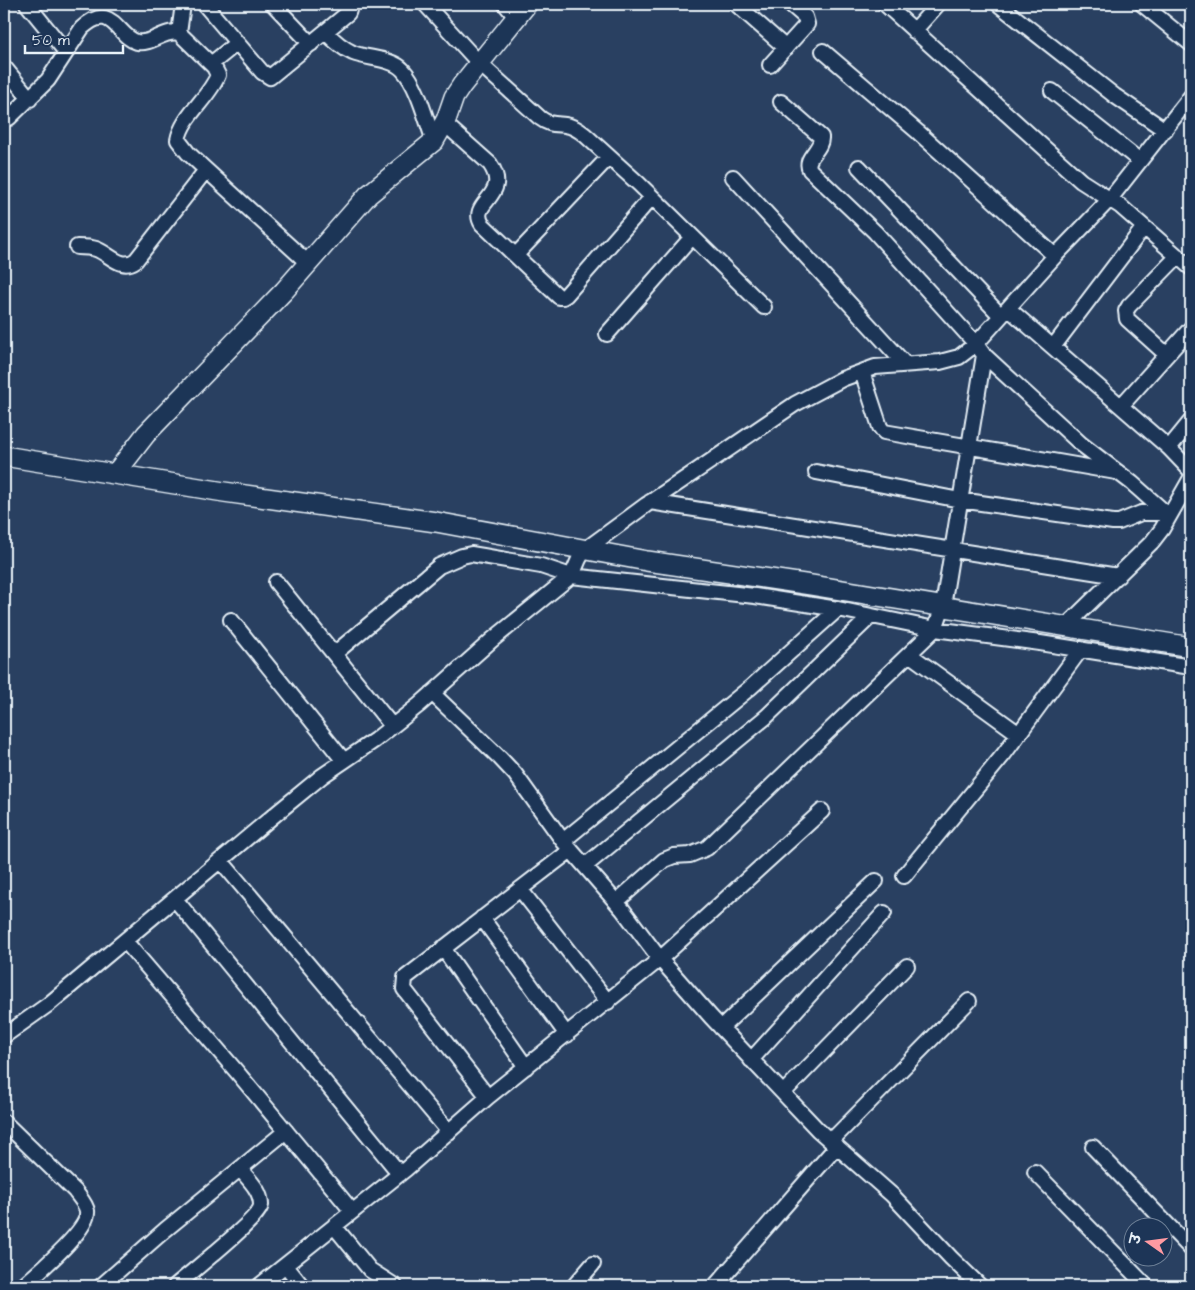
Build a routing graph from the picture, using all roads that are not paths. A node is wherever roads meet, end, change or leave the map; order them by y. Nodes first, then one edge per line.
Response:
1 (27, 4) edge
2 (182, 4) edge
3 (204, 4) edge
4 (273, 4) edge
5 (346, 4) edge
6 (425, 4) edge
7 (736, 4) edge
8 (790, 4) edge
9 (885, 4) edge
10 (938, 4) edge
11 (998, 4) edge
12 (1142, 4) edge
13 (516, 8) edge
14 (914, 30) junction
15 (326, 32) junction
16 (179, 33) junction
17 (237, 43) junction
18 (311, 44) junction
19 (1191, 44) edge
20 (786, 48) junction
21 (823, 51) dead end
22 (66, 52) junction
23 (479, 63) junction
24 (211, 64) junction
25 (770, 65) dead end
26 (4, 67) edge
27 (1052, 91) dead end
28 (1191, 96) edge
29 (30, 99) junction
30 (781, 102) dead end
31 (9, 118) dead end
32 (444, 123) junction
33 (1165, 130) junction
34 (434, 141) junction
35 (609, 157) junction
36 (1140, 161) junction
37 (859, 167) dead end
38 (206, 170) junction
39 (734, 177) dead end
40 (652, 197) junction
41 (1110, 199) junction
42 (1144, 227) junction
43 (692, 237) junction
44 (76, 247) dead end
45 (516, 255) junction
46 (1055, 256) junction
47 (1178, 256) junction
48 (308, 263) junction
49 (1191, 268) edge
50 (764, 307) dead end
51 (1005, 312) junction
52 (1191, 328) edge
53 (607, 334) dead end
54 (1053, 347) junction
55 (980, 349) junction
56 (1167, 355) junction
57 (905, 364) junction
58 (862, 372) junction
59 (1120, 406) junction
60 (1191, 422) edge
61 (969, 447) junction
62 (1169, 448) junction
63 (4, 456) edge
64 (1191, 471) edge
65 (816, 472) dead end
66 (1118, 472) junction
67 (115, 474) junction
68 (1191, 478) edge
69 (960, 500) junction
70 (650, 502) junction
71 (1167, 514) junction
72 (952, 550) junction
73 (578, 562) junction
74 (1118, 576) junction
75 (276, 582) dead end
76 (838, 609) junction
77 (870, 617) junction
78 (939, 618) junction
79 (231, 620) dead end
80 (1065, 627) junction
81 (1191, 647) edge
82 (1080, 649) junction
83 (334, 654) junction
84 (909, 654) junction
85 (1191, 666) edge
86 (432, 693) junction
87 (392, 726) junction
88 (1018, 734) junction
89 (344, 761) junction
90 (822, 811) dead end
91 (567, 845) junction
92 (221, 860) junction
93 (585, 866) junction
94 (904, 876) dead end
95 (876, 881) dead end
96 (520, 889) junction
97 (175, 899) junction
98 (616, 902) junction
99 (884, 913) dead end
100 (482, 918) junction
101 (126, 941) junction
102 (443, 948) junction
103 (660, 960) junction
104 (907, 966) dead end
105 (969, 1001) dead end
106 (608, 1002) junction
107 (721, 1028) junction
108 (567, 1035) junction
109 (4, 1036) edge
110 (751, 1060) junction
111 (526, 1067) junction
112 (783, 1093) junction
113 (488, 1097) junction
114 (4, 1122) edge
115 (286, 1131) junction
116 (449, 1132) junction
117 (834, 1143) junction
118 (1093, 1147) dead end
119 (240, 1168) junction
120 (1035, 1172) dead end
121 (400, 1174) junction
122 (352, 1211) junction
123 (334, 1226) junction
124 (1191, 1249) edge
125 (593, 1264) dead end
126 (286, 1266) junction
127 (23, 1286) edge
128 (101, 1286) edge
129 (175, 1286) edge
130 (259, 1286) edge
131 (302, 1286) edge
132 (394, 1286) edge
133 (574, 1286) edge
134 (715, 1286) edge
135 (980, 1286) edge
136 (1146, 1286) edge

1 - 22 street
2 - 16 street
3 - 17 street
4 - 18 street
5 - 15 street
6 - 23 street
7 - 20 street
8 - 20 street
9 - 14 street
10 - 14 street
11 - 33 street
12 - 19 street
13 - 23 street
14 - 41 street
15 - 18 street
15 - 34 street
16 - 22 street
16 - 24 street
17 - 18 street
17 - 24 street
20 - 25 street
21 - 46 street
22 - 29 street
23 - 32 street
23 - 35 street
24 - 38 street
26 - 29 street
27 - 36 street
28 - 33 street
29 - 31 street
30 - 55 street
32 - 34 street
32 - 45 street
33 - 36 street
34 - 48 street
35 - 40 street
35 - 45 street
36 - 41 street
37 - 51 street
38 - 44 street
38 - 48 street
39 - 57 street
40 - 43 street
40 - 45 street
41 - 42 street
41 - 46 street
42 - 47 street
42 - 54 street
43 - 50 street
43 - 53 street
46 - 51 street
47 - 49 street
47 - 56 street
48 - 67 street
51 - 54 street
51 - 55 street
52 - 56 street
54 - 59 street
55 - 57 street
55 - 61 street
55 - 66 street
56 - 59 street
57 - 58 street
58 - 61 street
58 - 70 street
59 - 62 street
60 - 62 street
61 - 66 street
61 - 69 street
62 - 64 street
63 - 67 street
65 - 69 street
66 - 71 street
67 - 73 street
68 - 71 street
69 - 71 street
69 - 72 street
70 - 72 street
70 - 73 street
71 - 74 street
72 - 74 street
72 - 78 street
73 - 76 street
73 - 78 street
73 - 83 street
73 - 86 street
74 - 80 street
75 - 83 street
76 - 77 street
76 - 91 street
77 - 78 street
77 - 93 street
78 - 80 street
78 - 82 street
78 - 84 street
79 - 89 street
80 - 81 street
82 - 85 street
82 - 88 street
83 - 87 street
84 - 88 street
84 - 98 street
86 - 87 street
86 - 91 street
87 - 89 street
88 - 94 street
89 - 92 street
90 - 103 street
91 - 93 street
91 - 96 street
92 - 97 street
92 - 116 street
93 - 98 street
95 - 107 street
96 - 100 street
96 - 106 street
97 - 101 street
97 - 121 street
98 - 103 street
99 - 110 street
100 - 102 street
100 - 108 street
101 - 109 street
101 - 115 street
102 - 111 street
102 - 113 street
103 - 106 street
103 - 107 street
104 - 112 street
105 - 117 street
106 - 108 street
107 - 110 street
108 - 111 street
110 - 112 street
111 - 113 street
112 - 117 street
113 - 116 street
114 - 127 street
115 - 119 street
115 - 122 street
116 - 121 street
117 - 134 street
117 - 135 street
118 - 124 street
119 - 128 street
119 - 129 street
120 - 136 street
121 - 122 street
122 - 123 street
123 - 126 street
123 - 132 street
125 - 133 street
126 - 130 street
126 - 131 street

